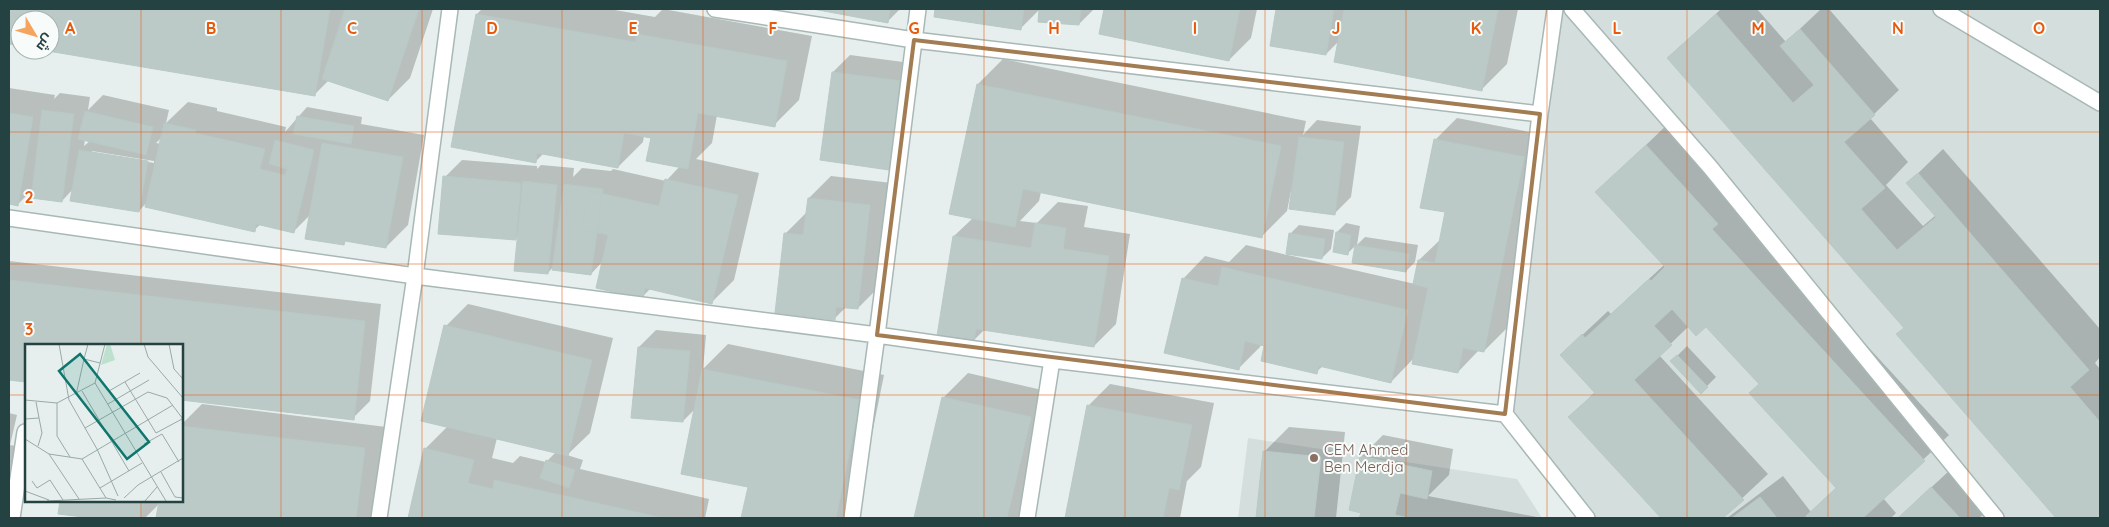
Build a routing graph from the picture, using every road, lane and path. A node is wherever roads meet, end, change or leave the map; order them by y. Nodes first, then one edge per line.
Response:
1 (450, 9) edge
2 (715, 9) edge
3 (918, 9) edge
4 (1555, 9) edge
5 (1572, 9) edge
6 (1941, 9) edge
7 (914, 40) junction
8 (2100, 103) edge
9 (1540, 114) junction
10 (9, 218) edge
11 (415, 276) junction
12 (877, 335) junction
13 (1052, 360) junction
14 (1505, 414) junction
15 (25, 432) dead end
16 (12, 518) edge
17 (379, 518) edge
18 (852, 518) edge
19 (1027, 518) edge
20 (1587, 518) edge
21 (1996, 518) edge

1 - 11 street
2 - 7 street
3 - 7 street
4 - 9 street
5 - 21 street
6 - 8 street
7 - 9 street
7 - 12 street
9 - 14 street
10 - 11 street
11 - 12 street
11 - 17 street
12 - 13 street
12 - 18 street
13 - 14 street
13 - 19 street
14 - 20 street
15 - 16 street

